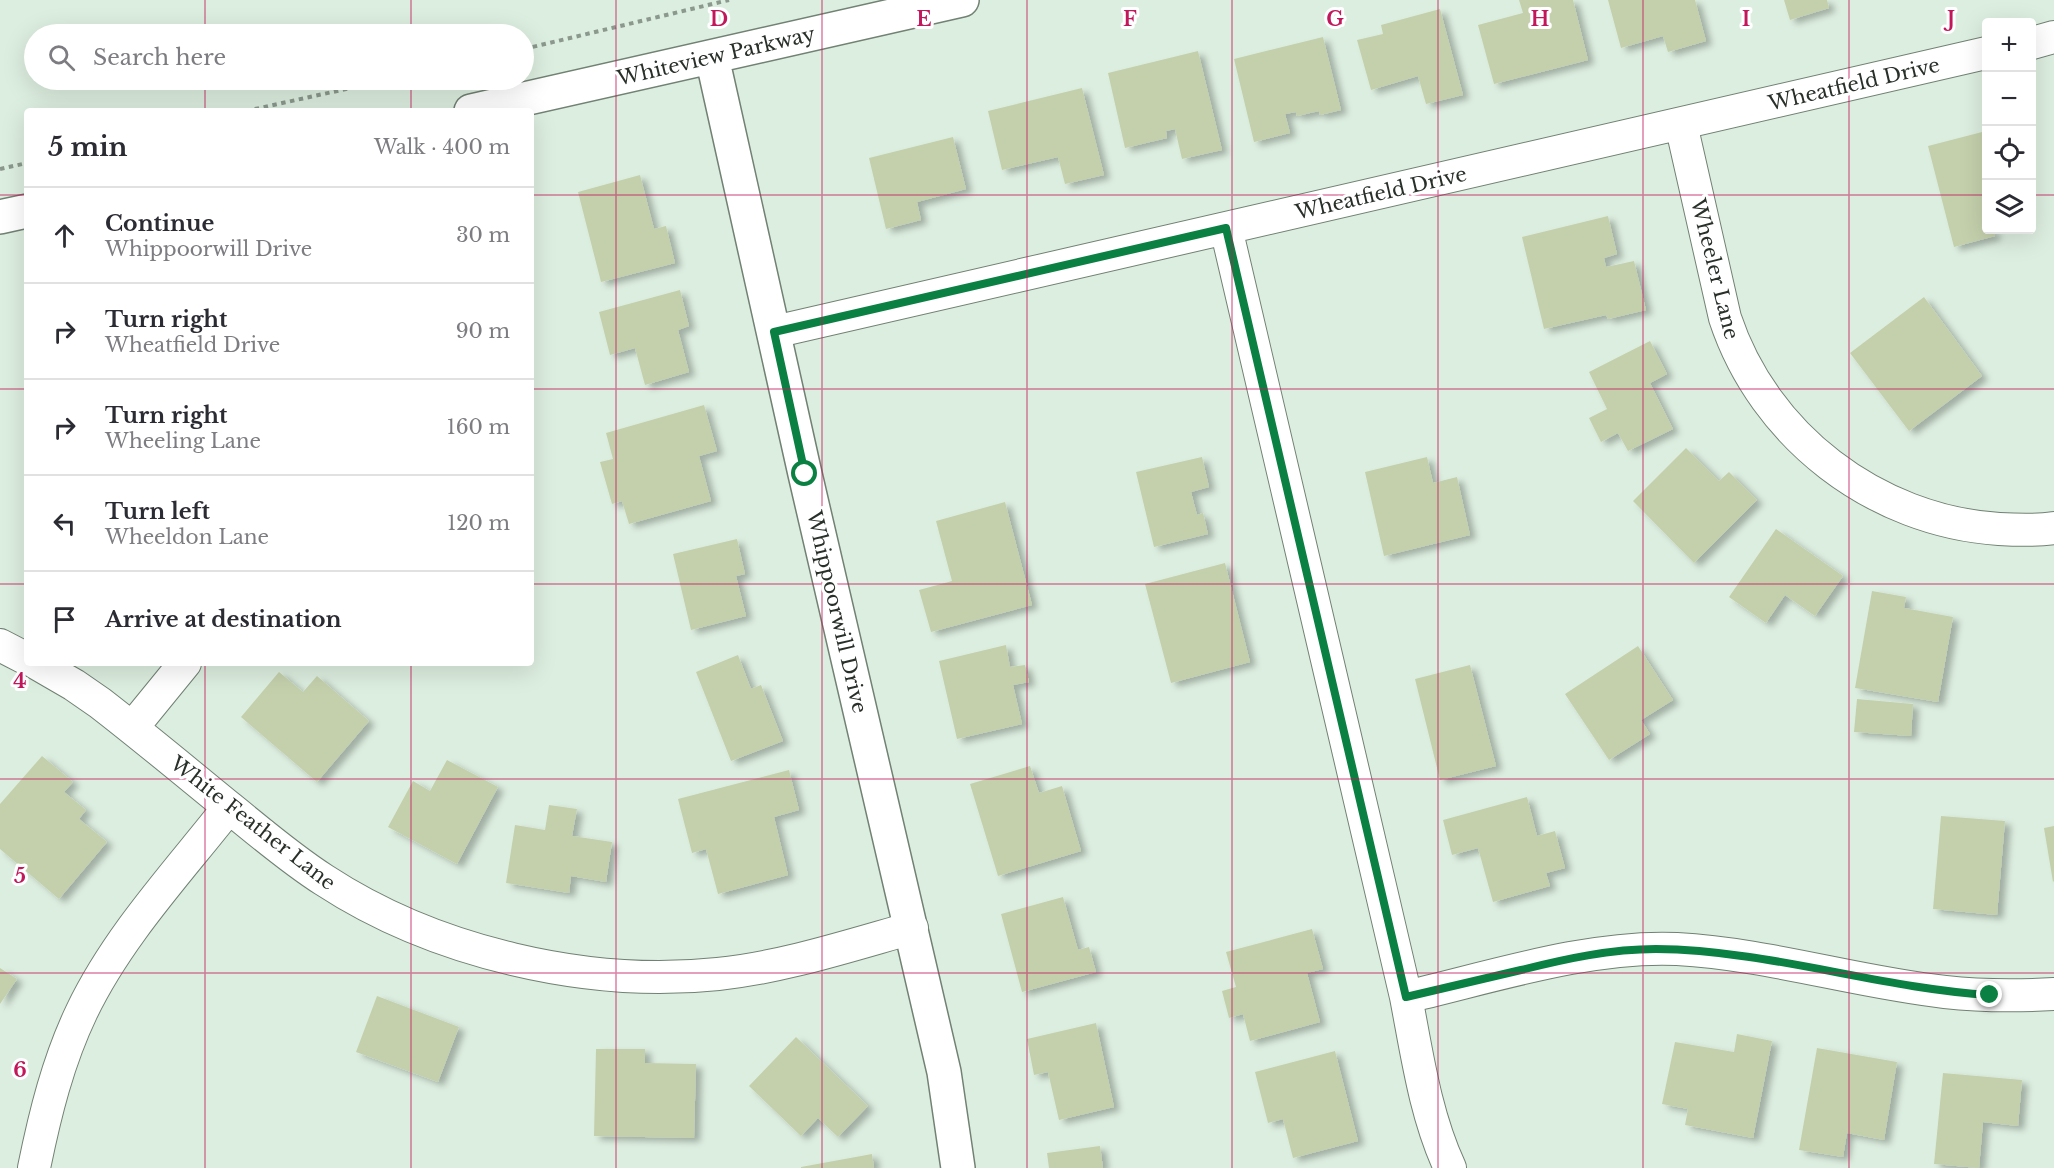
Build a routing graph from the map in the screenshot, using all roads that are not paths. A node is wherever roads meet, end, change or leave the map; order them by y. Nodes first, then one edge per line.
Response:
1 (962, 0) edge
2 (2054, 37) edge
3 (2036, 42) edge
4 (1982, 54) edge
5 (712, 57) junction
6 (484, 108) edge
7 (1681, 124) junction
8 (24, 212) edge
9 (0, 217) edge
10 (1226, 228) junction
11 (774, 332) junction
12 (2054, 528) edge
13 (0, 645) edge
14 (24, 657) edge
15 (41, 666) edge
16 (183, 666) edge
17 (132, 728) junction
18 (229, 807) junction
19 (912, 928) junction
20 (2054, 994) edge
21 (1406, 997) junction
22 (34, 1168) edge
23 (958, 1168) edge
24 (1450, 1168) edge

1 - 5 street, Whiteview Parkway
2 - 3 street
4 - 7 street, Wheatfield Drive
5 - 6 street, Whiteview Parkway
5 - 11 street, Whippoorwill Drive
7 - 10 street, Wheatfield Drive
7 - 12 street, Wheeler Lane
8 - 9 street
10 - 11 street, Wheatfield Drive
10 - 21 street
11 - 19 street, Whippoorwill Drive
13 - 14 street
15 - 17 street, White Feather Lane
16 - 17 street
17 - 18 street, White Feather Lane
18 - 19 street, White Feather Lane
18 - 22 street
19 - 23 street, Whippoorwill Drive
20 - 21 street
21 - 24 street

